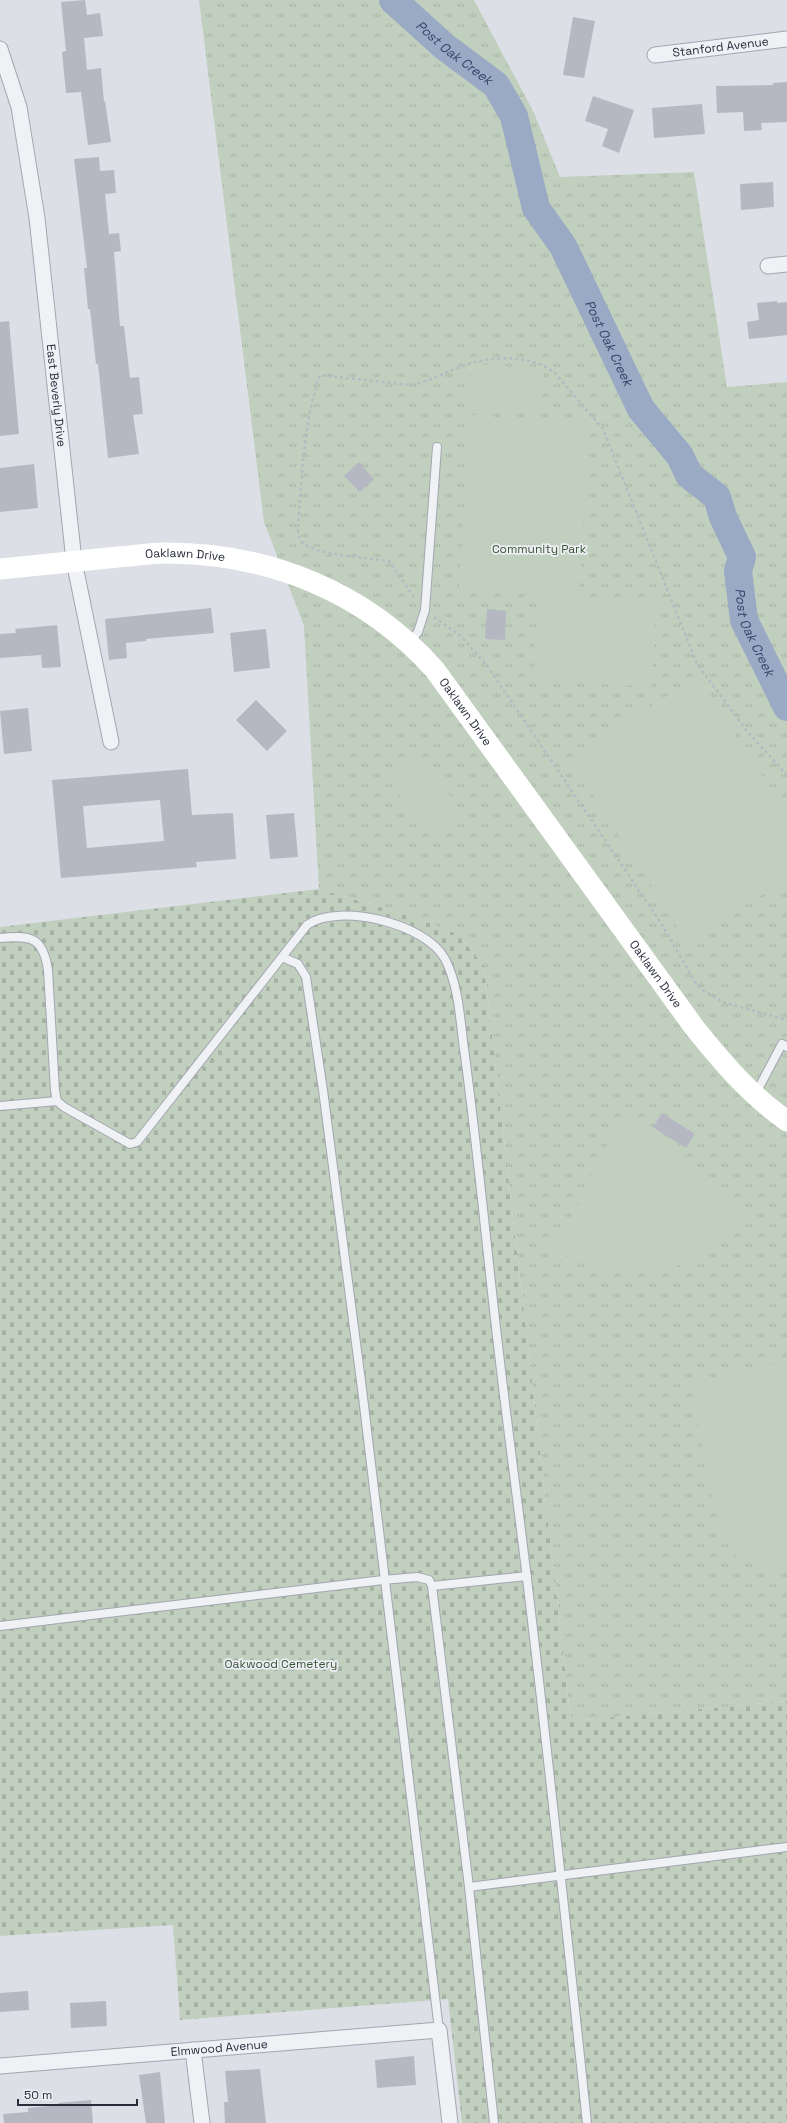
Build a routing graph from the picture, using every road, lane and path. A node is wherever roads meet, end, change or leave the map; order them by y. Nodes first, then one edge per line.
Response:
1 (787, 39) edge
2 (0, 49) edge
3 (654, 55) dead end
4 (787, 264) edge
5 (768, 266) dead end
6 (437, 447) dead end
7 (74, 561) junction
8 (0, 569) edge
9 (425, 610) junction
10 (409, 643) junction
11 (111, 742) dead end
12 (787, 775) edge
13 (0, 938) edge
14 (282, 957) junction
15 (787, 1020) edge
16 (787, 1047) edge
17 (755, 1095) junction
18 (58, 1101) junction
19 (0, 1106) edge
20 (787, 1121) edge
21 (527, 1576) junction
22 (384, 1580) junction
23 (432, 1586) junction
24 (0, 1626) edge
25 (787, 1847) edge
26 (561, 1874) junction
27 (469, 1887) junction
28 (439, 2030) junction
29 (193, 2050) junction
30 (0, 2066) edge
31 (202, 2123) edge
32 (450, 2123) edge
33 (494, 2123) edge
34 (587, 2123) edge

1 - 3 street, Stanford Avenue
2 - 7 street, East Beverly Drive
4 - 5 street
6 - 9 lane
7 - 8 street, Oaklawn Drive
7 - 10 street, Oaklawn Drive
7 - 11 street, East Beverly Drive
9 - 10 lane
9 - 12 path
9 - 15 path
10 - 17 street, Oaklawn Drive
13 - 18 lane
14 - 18 lane
14 - 21 lane
14 - 22 lane
16 - 17 lane
17 - 20 street, Oaklawn Drive
18 - 19 lane
21 - 23 lane
21 - 26 lane
22 - 23 lane
22 - 24 lane
22 - 28 lane
23 - 27 lane
25 - 26 lane
26 - 27 lane
26 - 34 lane
27 - 33 lane
28 - 29 street, Elmwood Avenue
28 - 32 street
29 - 30 street, Elmwood Avenue
29 - 31 street

